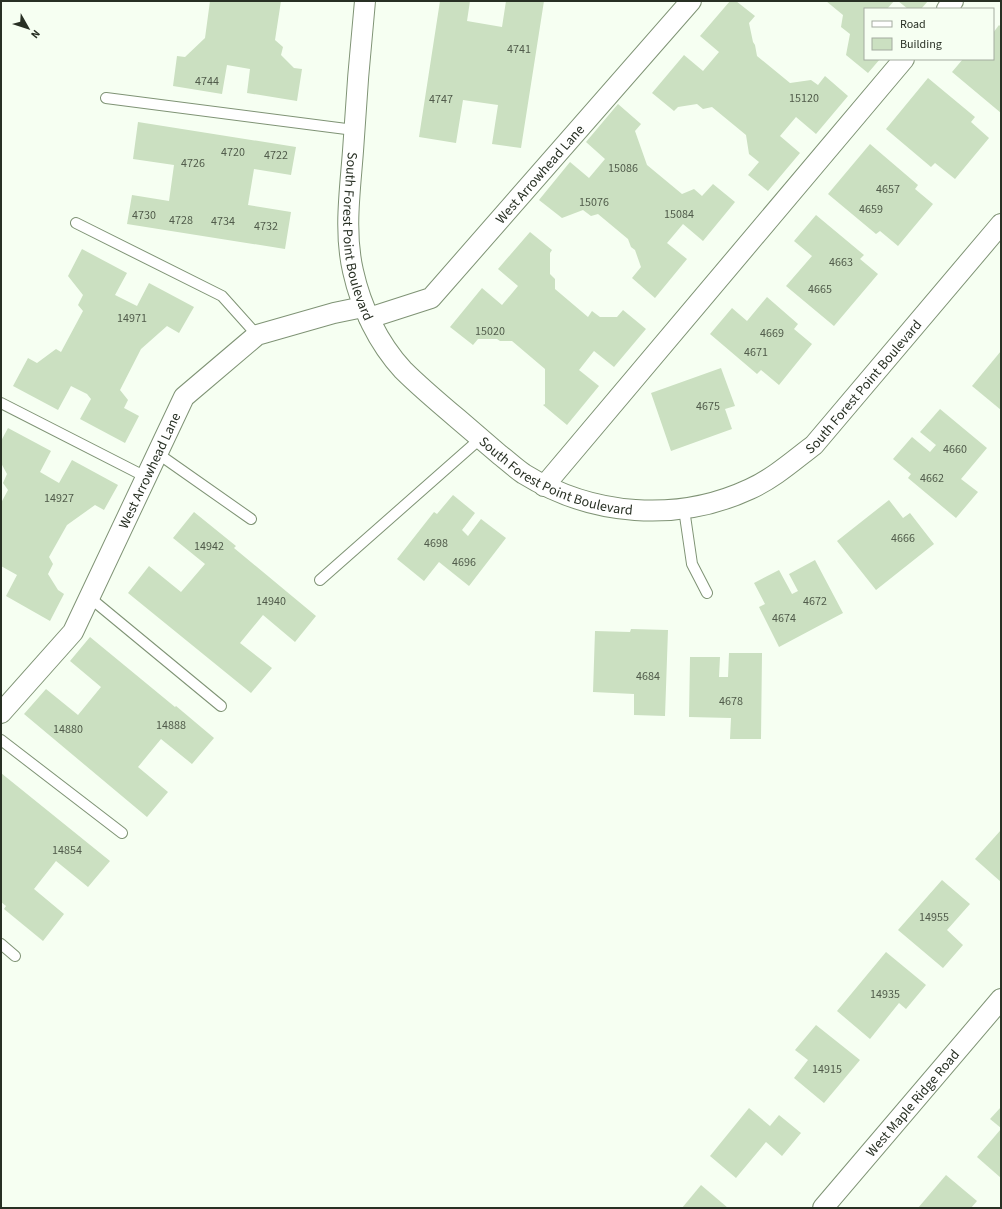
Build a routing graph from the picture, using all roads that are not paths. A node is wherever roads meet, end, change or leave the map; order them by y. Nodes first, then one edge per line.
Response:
1 (365, 1) edge
2 (691, 1) edge
3 (903, 60) edge
4 (106, 98) dead end
5 (354, 130) junction
6 (76, 223) dead end
7 (1001, 224) edge
8 (366, 312) junction
9 (257, 335) junction
10 (1, 403) edge
11 (481, 438) junction
12 (157, 453) junction
13 (146, 476) junction
14 (544, 486) junction
15 (684, 509) junction
16 (251, 519) dead end
17 (320, 580) dead end
18 (707, 593) dead end
19 (89, 596) junction
20 (221, 706) dead end
21 (1, 714) edge
22 (1, 740) edge
23 (122, 833) dead end
24 (1, 944) edge
25 (15, 956) dead end
26 (1001, 998) edge
27 (823, 1208) edge

1 - 5 street, South Forest Point Boulevard
2 - 8 street, West Arrowhead Lane
3 - 14 street
4 - 5 lane
5 - 8 street, South Forest Point Boulevard
6 - 9 lane
7 - 15 street, South Forest Point Boulevard
8 - 9 street, West Arrowhead Lane
8 - 11 street, South Forest Point Boulevard
9 - 12 street, West Arrowhead Lane
10 - 13 lane
11 - 14 street, South Forest Point Boulevard
11 - 17 lane
12 - 13 street, West Arrowhead Lane
12 - 16 lane
13 - 19 street, West Arrowhead Lane
14 - 15 street, South Forest Point Boulevard
15 - 18 lane
19 - 20 lane
19 - 21 street, West Arrowhead Lane
22 - 23 lane
24 - 25 lane
26 - 27 street, West Maple Ridge Road

